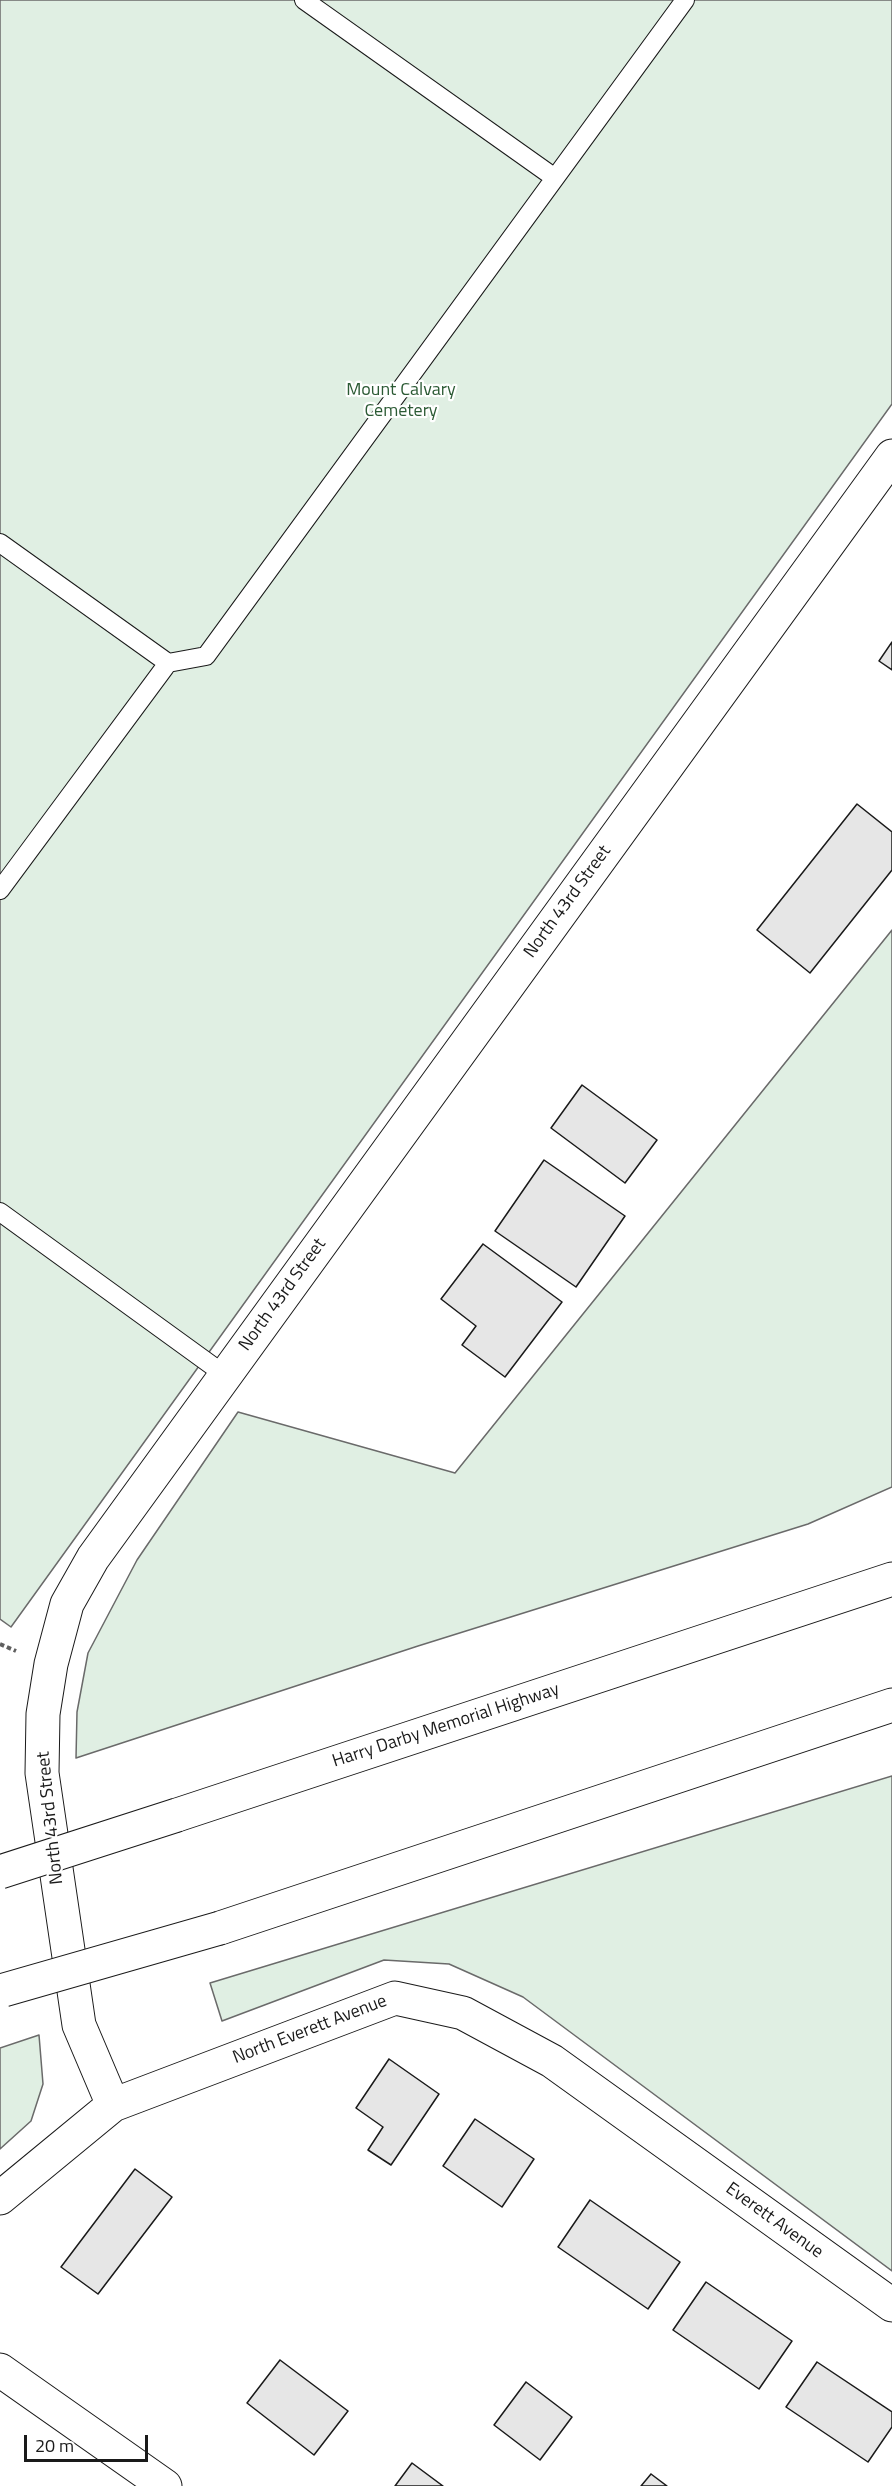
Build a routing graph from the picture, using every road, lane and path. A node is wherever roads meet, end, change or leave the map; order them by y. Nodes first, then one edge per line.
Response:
1 (304, 0) edge
2 (685, 0) edge
3 (555, 178) junction
4 (892, 456) edge
5 (0, 543) edge
6 (168, 663) junction
7 (0, 890) edge
8 (0, 1212) edge
9 (225, 1376) junction
10 (892, 1555) edge
11 (892, 1579) edge
12 (835, 1598) junction
13 (892, 1705) edge
14 (0, 1872) edge
15 (2, 1990) edge
16 (113, 2105) junction
17 (657, 2136) joint
18 (0, 2198) edge
19 (892, 2305) edge
20 (0, 2370) edge
21 (165, 2486) edge

1 - 3 lane
2 - 3 lane
3 - 6 lane
4 - 9 main road, North 43rd Street
5 - 6 lane
6 - 7 lane
8 - 9 lane
9 - 16 main road, North 43rd Street
10 - 12 main road
11 - 12 main road, Harry Darby Memorial Highway
12 - 14 main road, Harry Darby Memorial Highway, bridge
13 - 15 main road, bridge
16 - 17 main road, North Everett Avenue
16 - 18 main road
17 - 19 main road, Everett Avenue
20 - 21 main road

